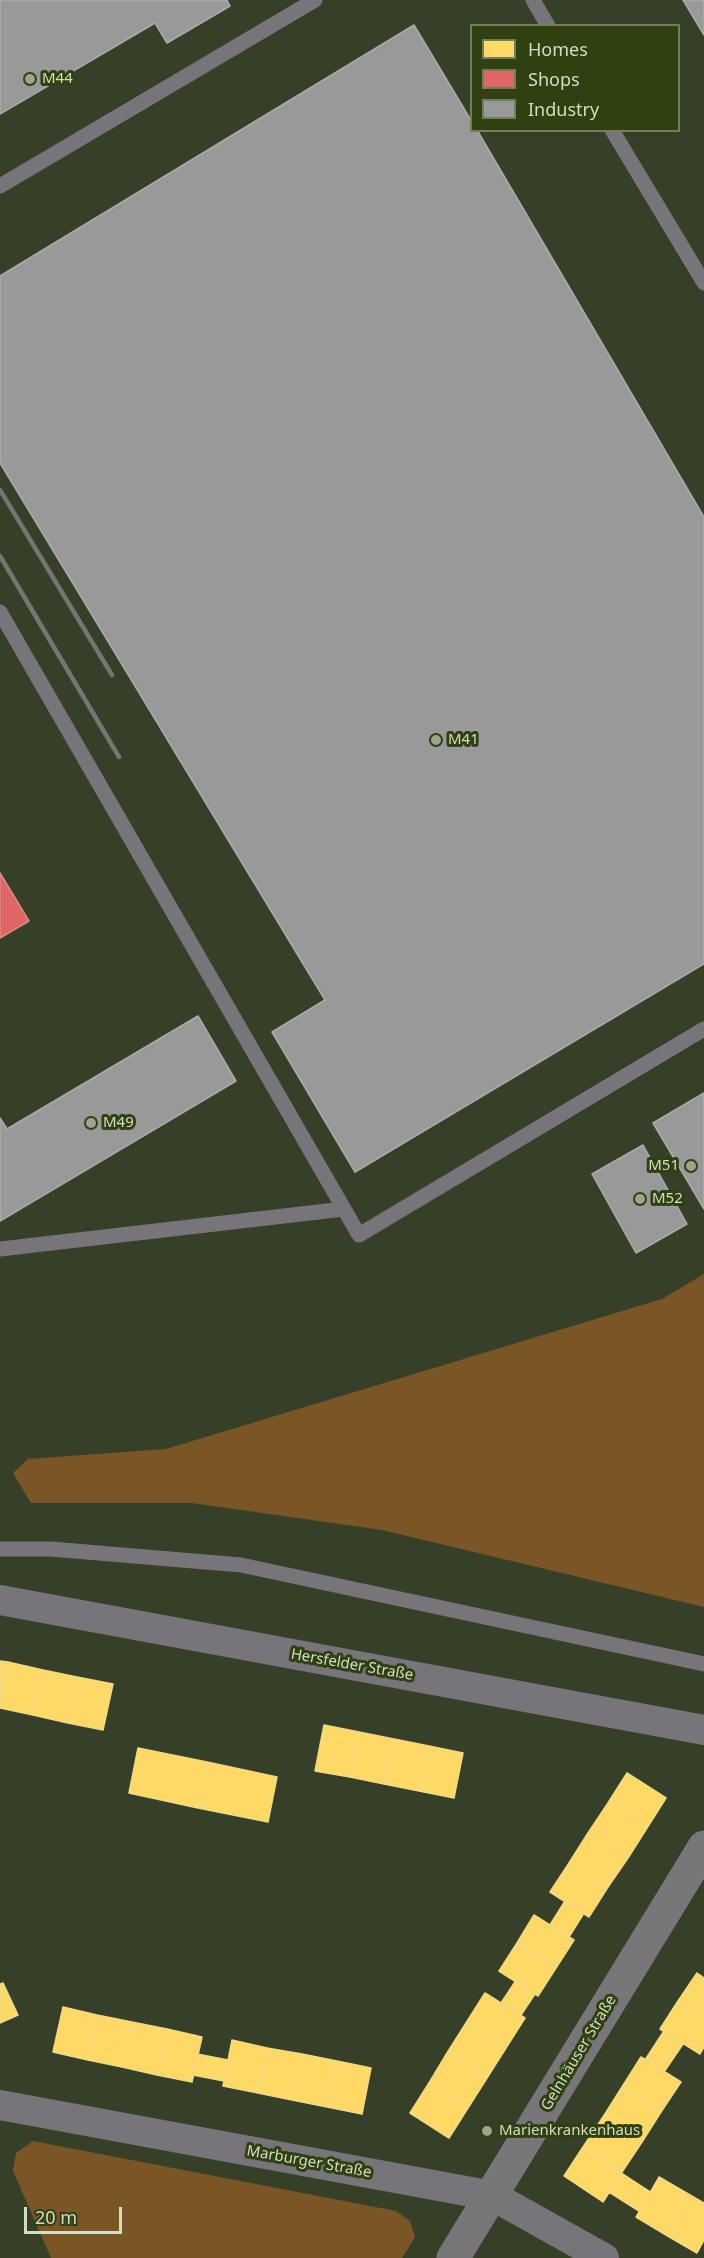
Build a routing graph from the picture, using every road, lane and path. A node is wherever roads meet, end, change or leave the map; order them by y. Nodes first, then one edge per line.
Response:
1 (315, 0) edge
2 (533, 0) edge
3 (547, 24) edge
4 (613, 132) edge
5 (0, 186) edge
6 (704, 283) edge
7 (0, 612) edge
8 (704, 1029) edge
9 (344, 1209) junction
10 (0, 1249) edge
11 (0, 1550) edge
12 (0, 1600) edge
13 (704, 1664) edge
14 (704, 1730) edge
15 (704, 1847) edge
16 (0, 2105) edge
17 (493, 2196) junction
18 (453, 2258) edge
19 (604, 2258) edge

1 - 5 lane
2 - 3 lane
4 - 6 lane
7 - 9 lane
8 - 9 lane
9 - 10 lane
11 - 13 lane
12 - 14 street, Hersfelder Straße
15 - 17 main road, Gelnhäuser Straße
16 - 17 street, Marburger Straße
17 - 18 main road, Gelnhäuser Straße
17 - 19 street, Marburger Straße

